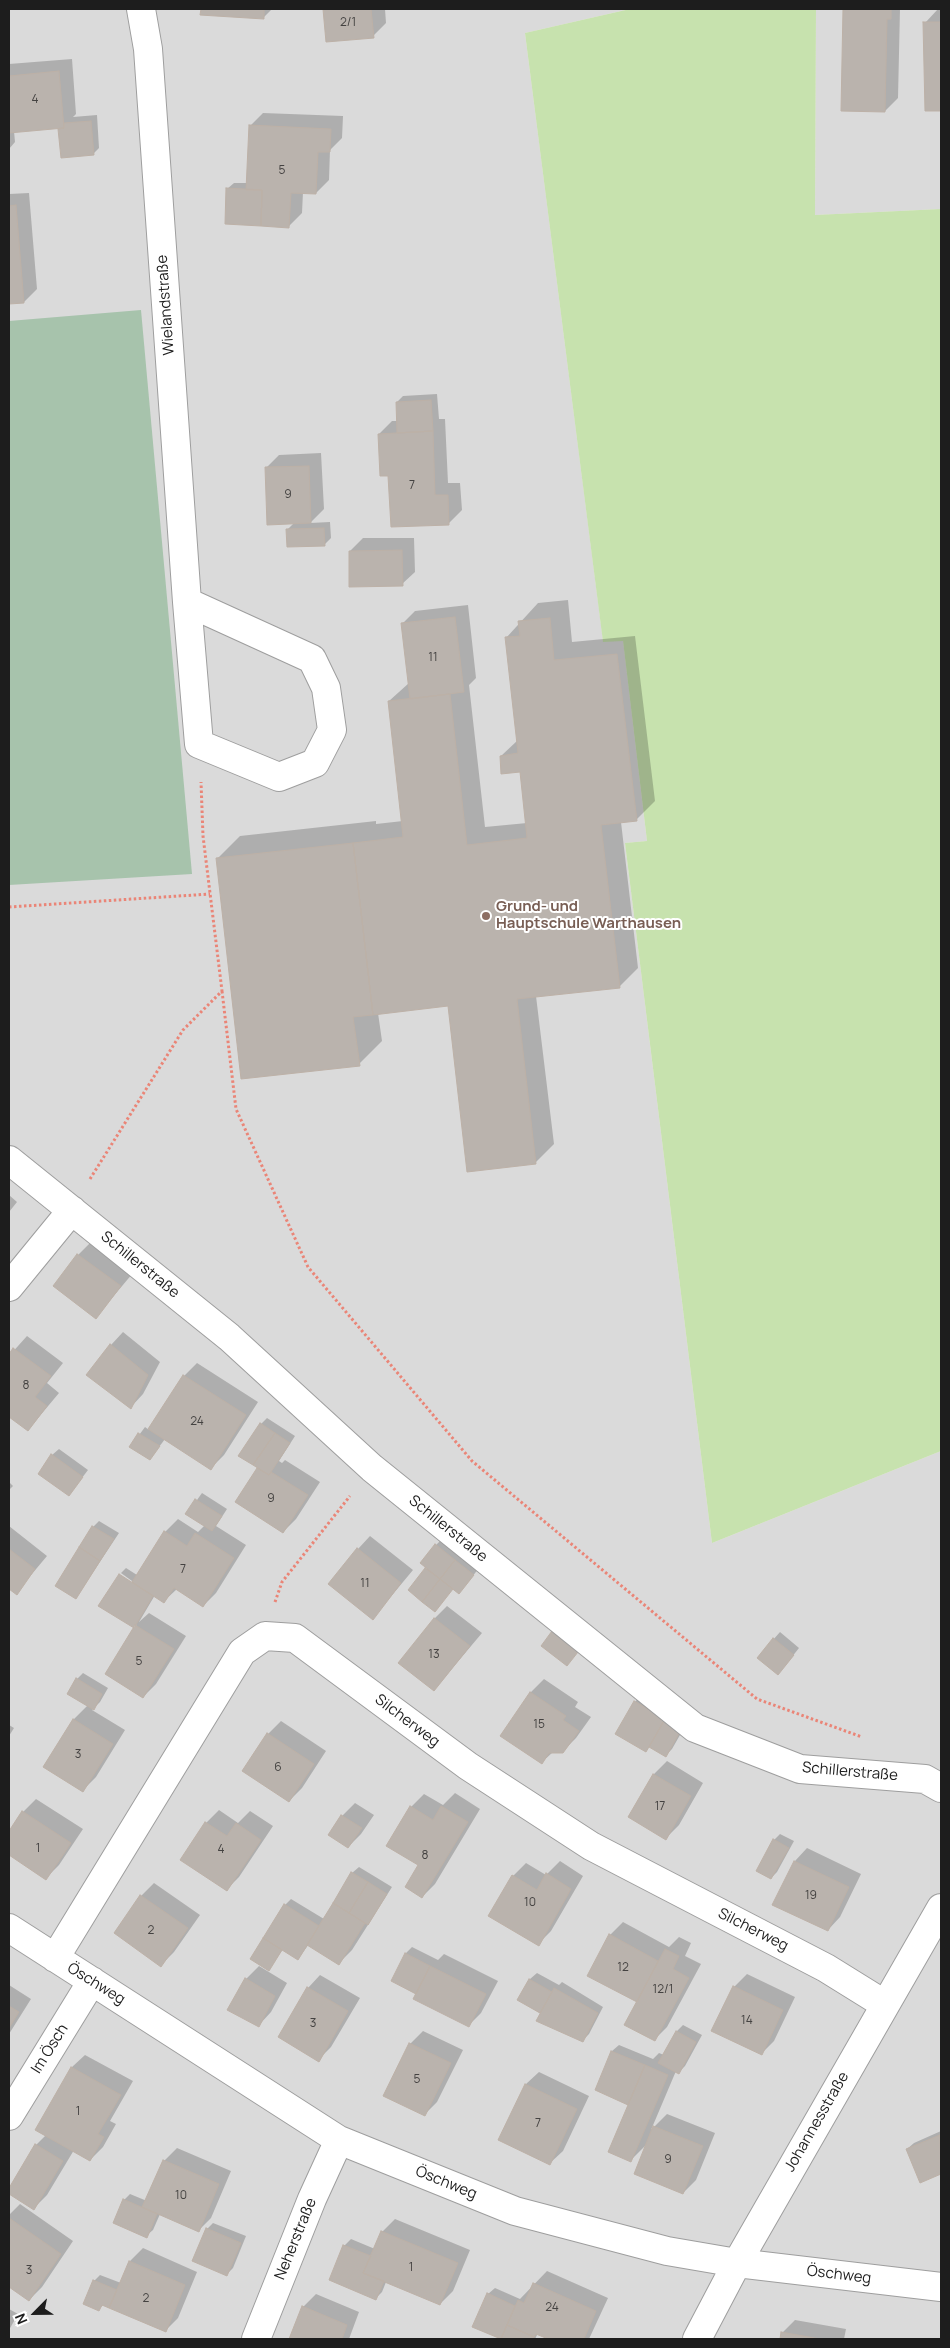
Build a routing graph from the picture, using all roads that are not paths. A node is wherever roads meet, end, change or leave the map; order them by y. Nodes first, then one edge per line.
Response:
1 (141, 9) edge
2 (186, 602) junction
3 (9, 1160) edge
4 (72, 1210) junction
5 (9, 1287) edge
6 (941, 1788) edge
7 (941, 1908) edge
8 (9, 1928) edge
9 (55, 1958) junction
10 (92, 1981) junction
11 (884, 2004) junction
12 (9, 2116) edge
13 (339, 2140) junction
14 (737, 2263) junction
15 (941, 2287) edge
16 (256, 2339) edge
17 (697, 2339) edge

1 - 2 street, Wielandstraße
2 - 2 street, Wielandstraße
3 - 4 street, Schillerstraße
4 - 5 street
4 - 6 street, Schillerstraße
7 - 11 street, Johannesstraße
8 - 9 street, Öschweg
9 - 10 street, Öschweg
9 - 11 street, Silcherweg
10 - 12 street, Im Ösch
10 - 13 street, Öschweg
11 - 14 street, Johannesstraße
13 - 14 street, Öschweg
13 - 16 street, Neherstraße
14 - 15 street, Öschweg
14 - 17 street, Johannesstraße

